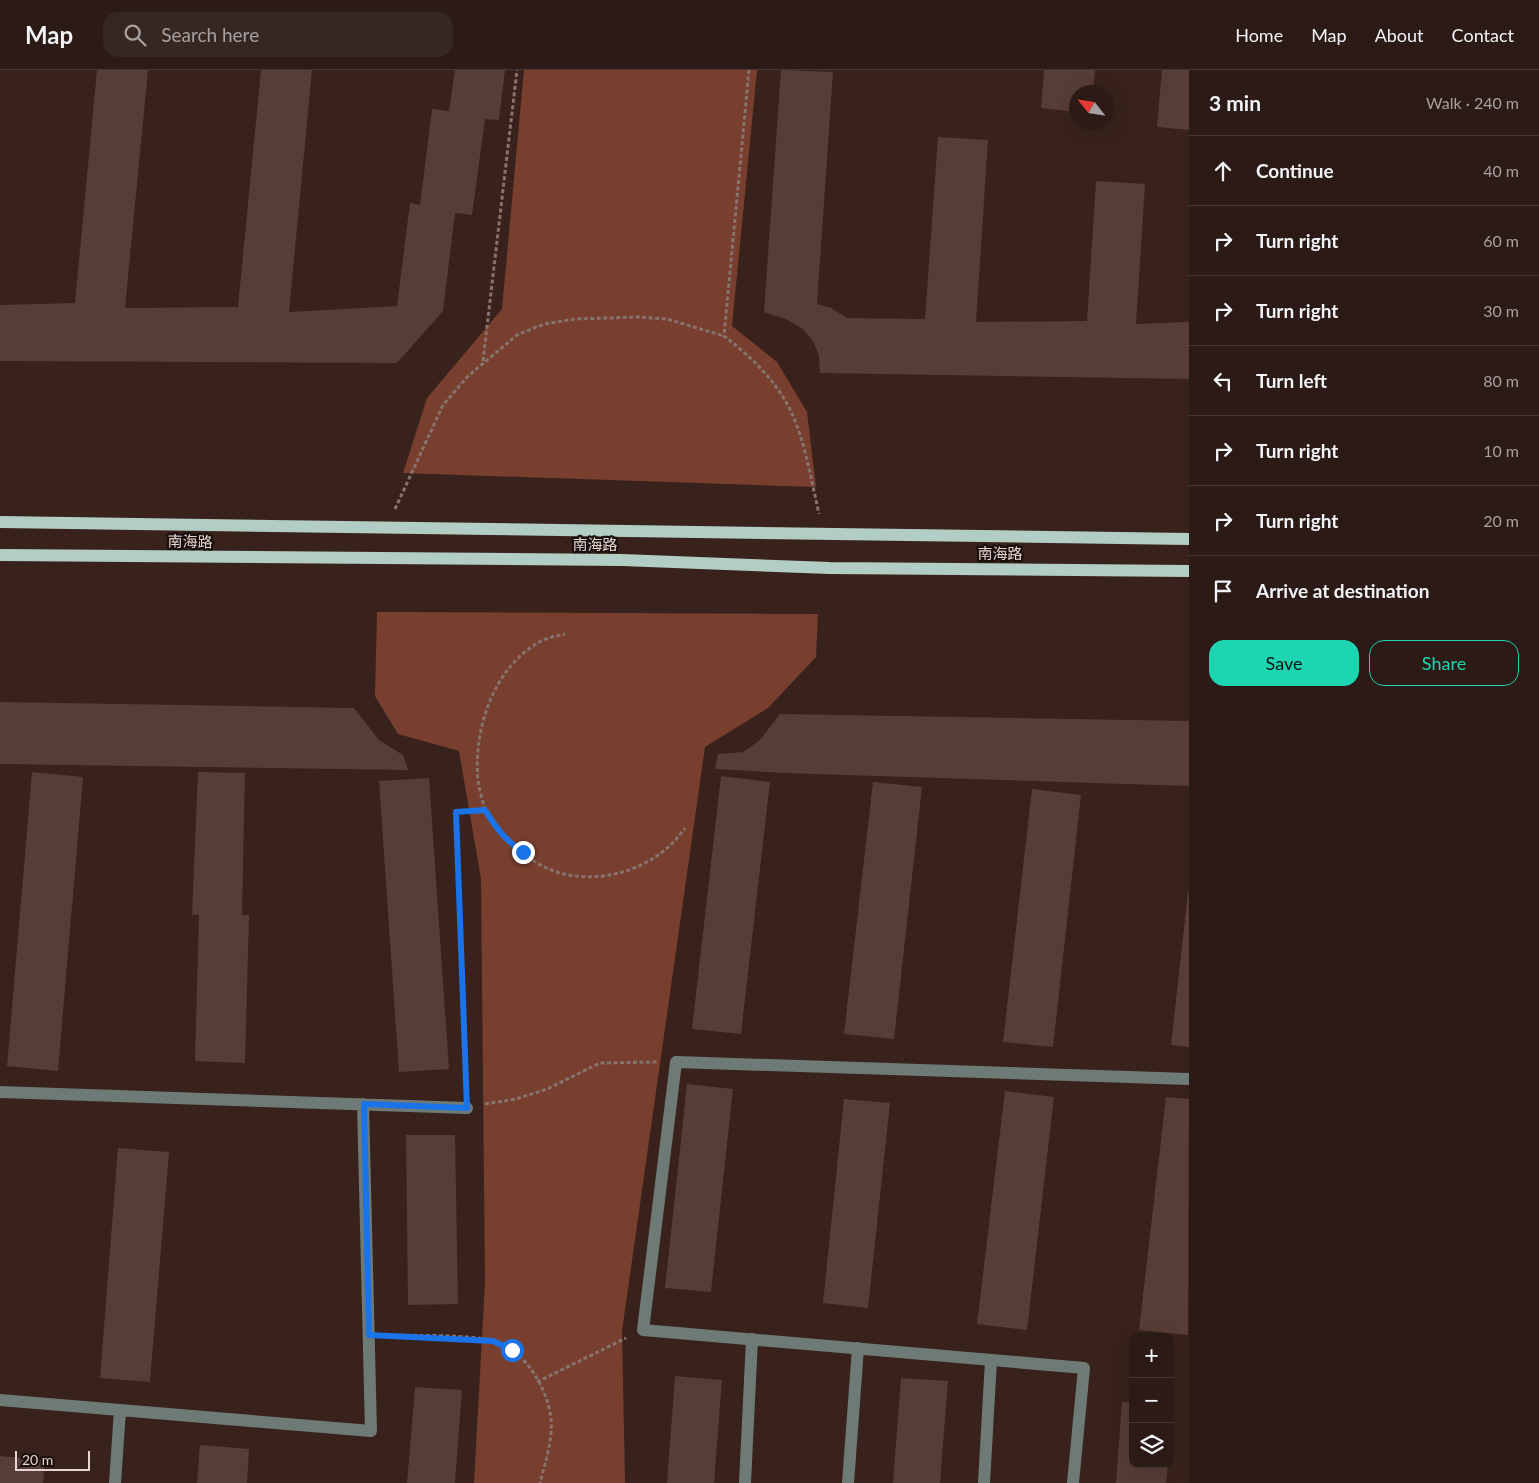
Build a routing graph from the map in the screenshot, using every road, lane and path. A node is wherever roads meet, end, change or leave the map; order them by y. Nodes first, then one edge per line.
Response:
1 (517, 70) edge
2 (750, 70) edge
3 (724, 336) junction
4 (483, 362) junction
5 (0, 522) edge
6 (387, 528) junction
7 (824, 534) junction
8 (1189, 539) edge
9 (0, 555) edge
10 (1189, 571) edge
11 (565, 634) dead end
12 (485, 810) junction
13 (685, 828) dead end
14 (676, 1062) junction
15 (1189, 1079) edge
16 (0, 1092) edge
17 (364, 1104) junction
18 (467, 1108) junction
19 (643, 1330) junction
20 (369, 1335) junction
21 (752, 1339) junction
22 (858, 1348) junction
23 (991, 1360) junction
24 (537, 1382) junction
25 (0, 1400) edge
26 (120, 1410) junction
27 (115, 1483) edge
28 (540, 1483) edge
29 (745, 1483) edge
30 (848, 1483) edge
31 (984, 1483) edge
32 (1073, 1483) edge

1 - 4 path
2 - 3 path
3 - 4 path
3 - 7 path
4 - 6 path
5 - 6 main road, 南海路
6 - 7 main road, 南海路
7 - 8 main road, 南海路
9 - 10 main road, 南海路
11 - 12 path
12 - 13 path
12 - 18 path
14 - 15 lane
14 - 18 path
14 - 19 lane
16 - 17 lane
17 - 18 lane
17 - 20 lane
19 - 21 lane
19 - 24 path
20 - 24 path
20 - 26 lane
21 - 22 lane
21 - 29 lane
22 - 23 lane
22 - 30 lane
23 - 31 lane
23 - 32 lane
24 - 28 path
25 - 26 lane
26 - 27 lane

